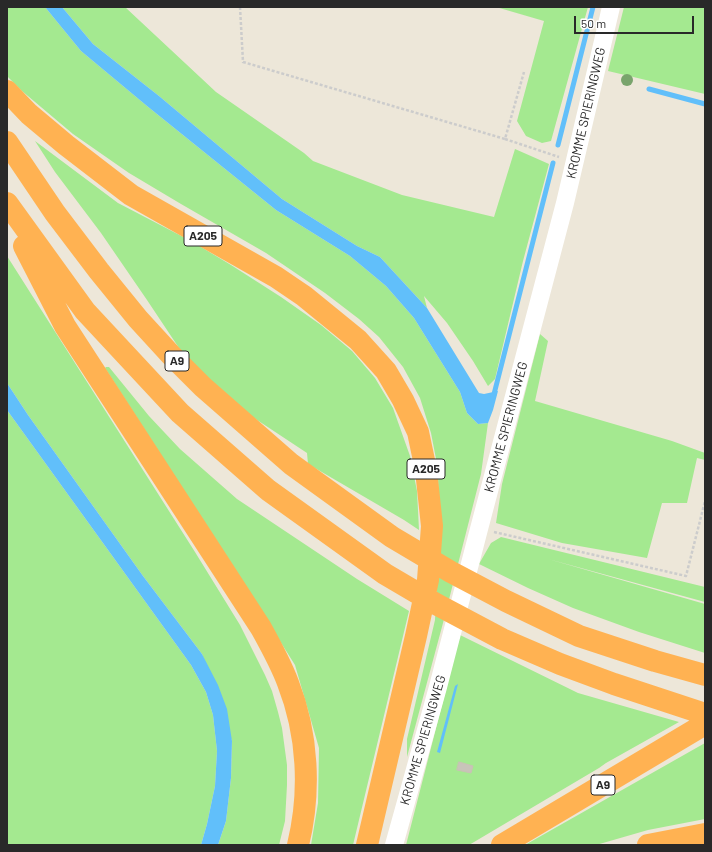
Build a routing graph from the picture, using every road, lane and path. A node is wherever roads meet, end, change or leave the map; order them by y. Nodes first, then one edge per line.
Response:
1 (240, 7) edge
2 (612, 7) edge
3 (524, 72) dead end
4 (7, 91) edge
5 (505, 139) junction
6 (7, 142) edge
7 (574, 162) junction
8 (7, 203) edge
9 (7, 213) edge
10 (705, 501) edge
11 (479, 529) junction
12 (705, 675) edge
13 (705, 714) edge
14 (705, 724) edge
15 (705, 834) edge
16 (298, 845) edge
17 (367, 845) edge
18 (394, 845) edge
19 (502, 845) edge
20 (648, 845) edge

1 - 5 path
2 - 7 street, KROMME SPIERINGWEG
3 - 5 path
4 - 17 highway, A205
5 - 7 path
6 - 12 highway, A9
7 - 11 street, KROMME SPIERINGWEG
8 - 13 highway, A9
9 - 16 highway
10 - 11 path
11 - 18 street, KROMME SPIERINGWEG
14 - 19 highway, A9
15 - 20 highway

